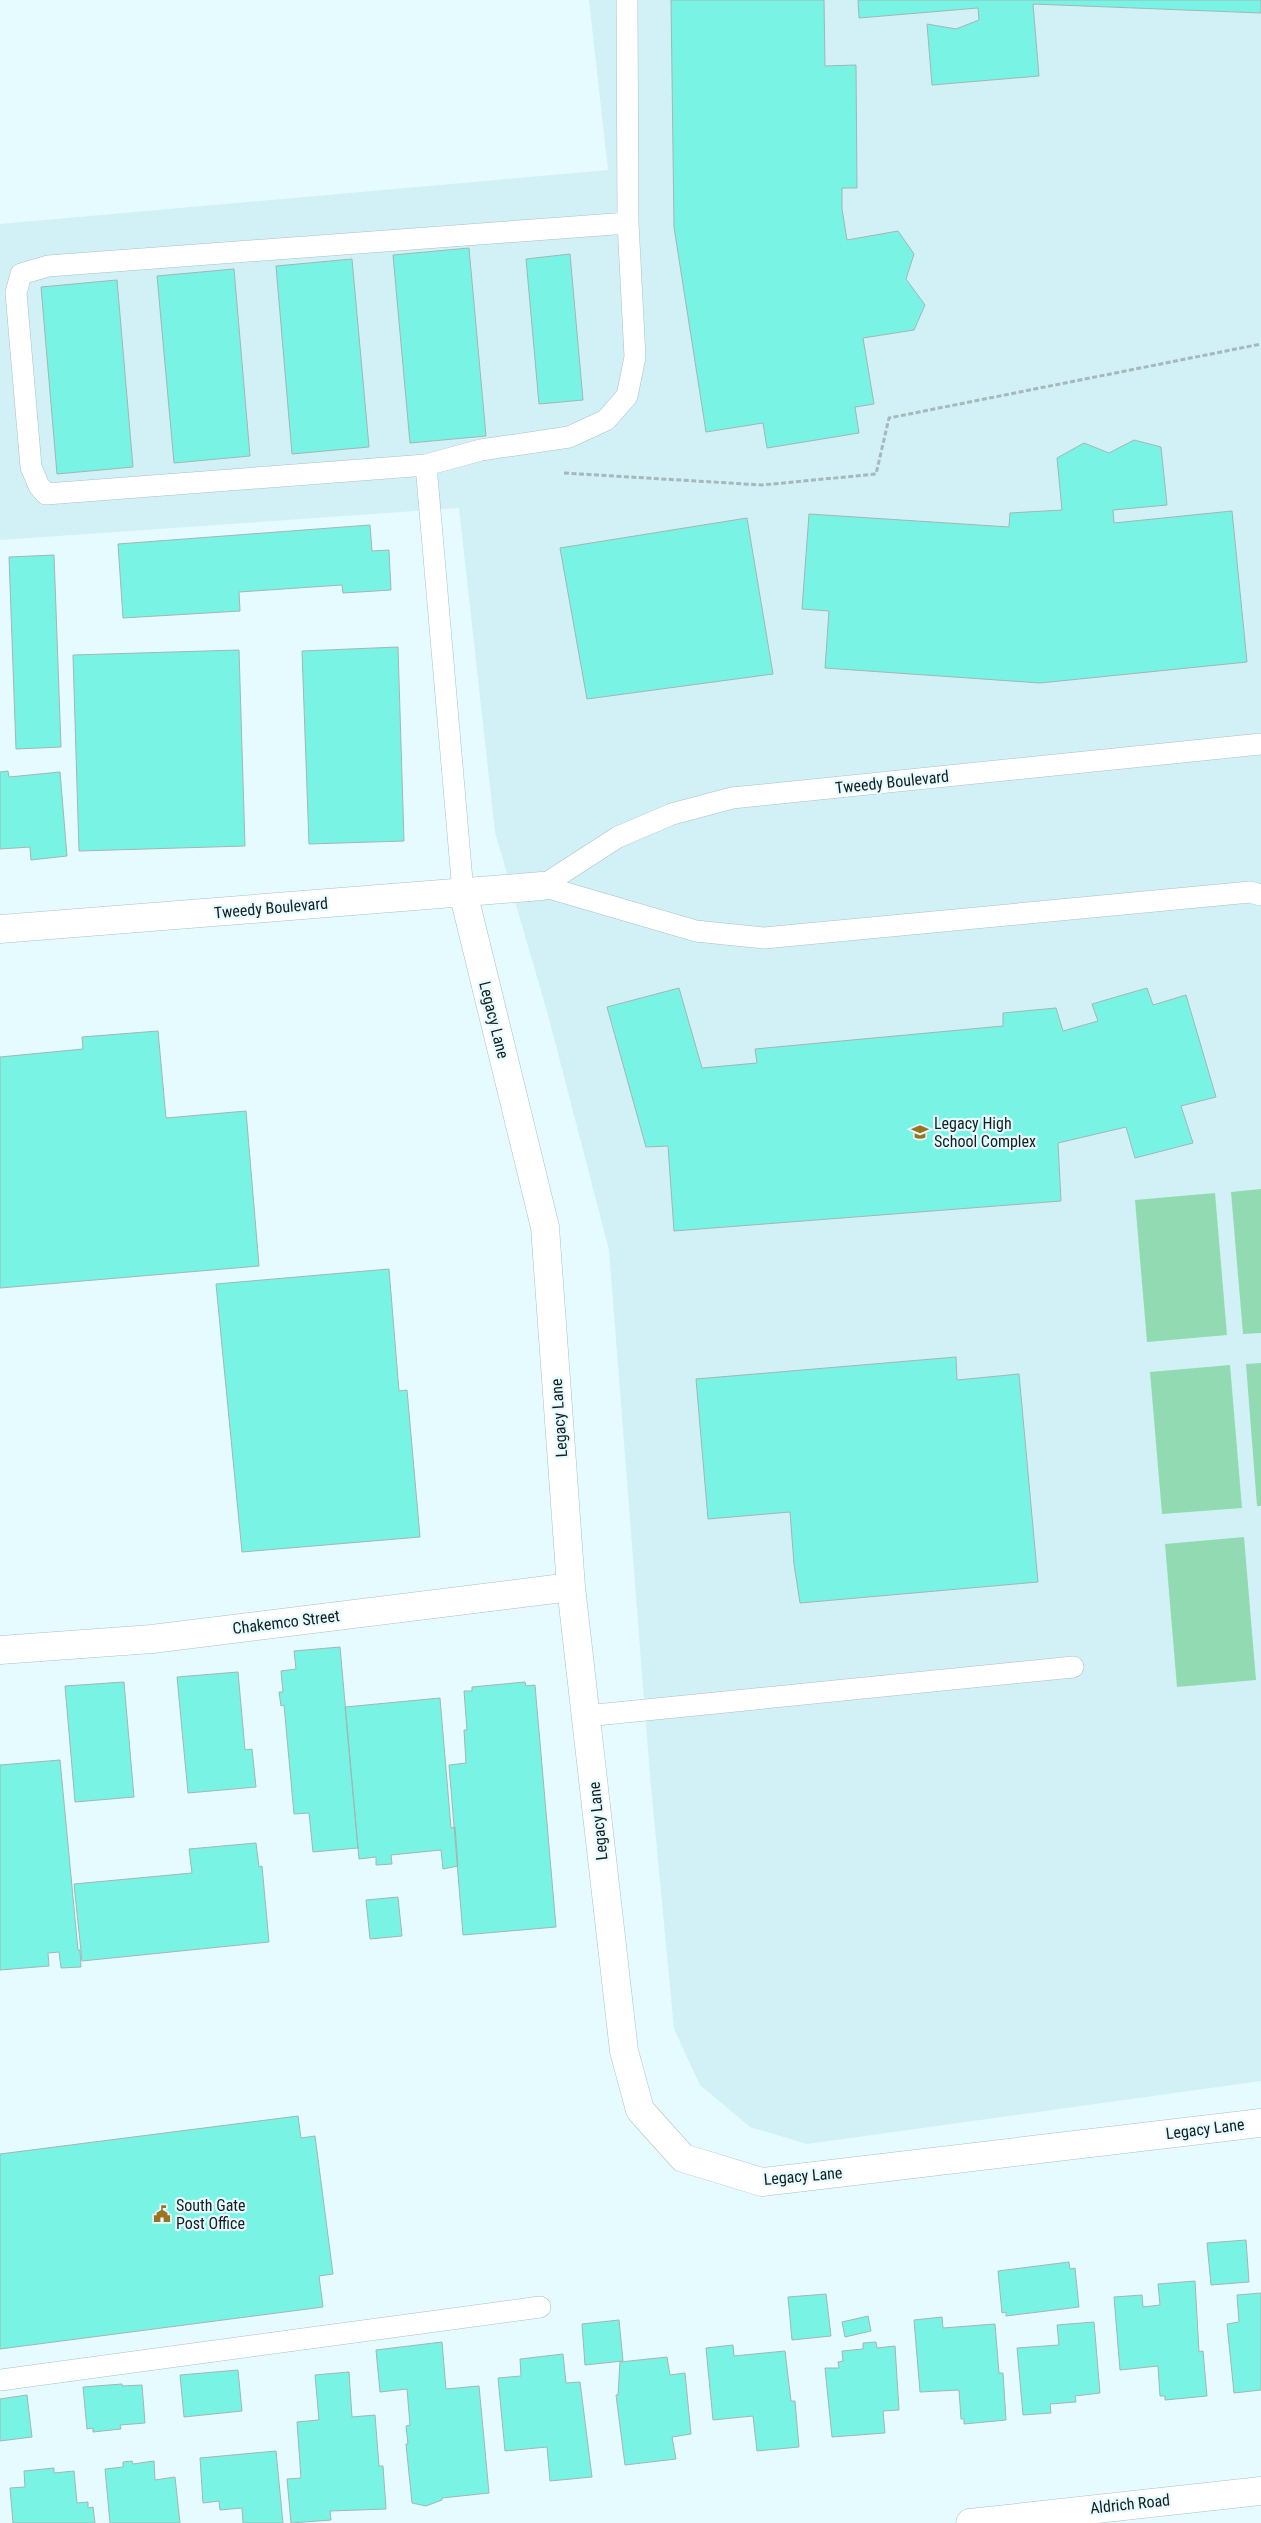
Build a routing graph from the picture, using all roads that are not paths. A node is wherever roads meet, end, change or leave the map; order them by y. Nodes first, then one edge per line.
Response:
1 (627, 0) edge
2 (628, 223) junction
3 (426, 465) junction
4 (1261, 744) edge
5 (542, 886) junction
6 (463, 892) junction
7 (1261, 895) edge
8 (0, 929) edge
9 (571, 1587) junction
10 (0, 1650) edge
11 (1073, 1667) dead end
12 (586, 1716) junction
13 (1261, 2123) edge
14 (540, 2308) dead end
15 (0, 2380) edge
16 (1261, 2491) edge
17 (970, 2523) edge

1 - 2 lane
2 - 3 lane
2 - 3 lane
3 - 6 lane
4 - 5 lane, Tweedy Boulevard
5 - 6 street, Tweedy Boulevard
5 - 7 lane, Tweedy Boulevard
6 - 8 street, Tweedy Boulevard
6 - 9 street, Legacy Lane
9 - 10 street, Chakemco Street
9 - 12 street, Legacy Lane
11 - 12 lane
12 - 13 street, Legacy Lane
14 - 15 lane
16 - 17 street, Aldrich Road

